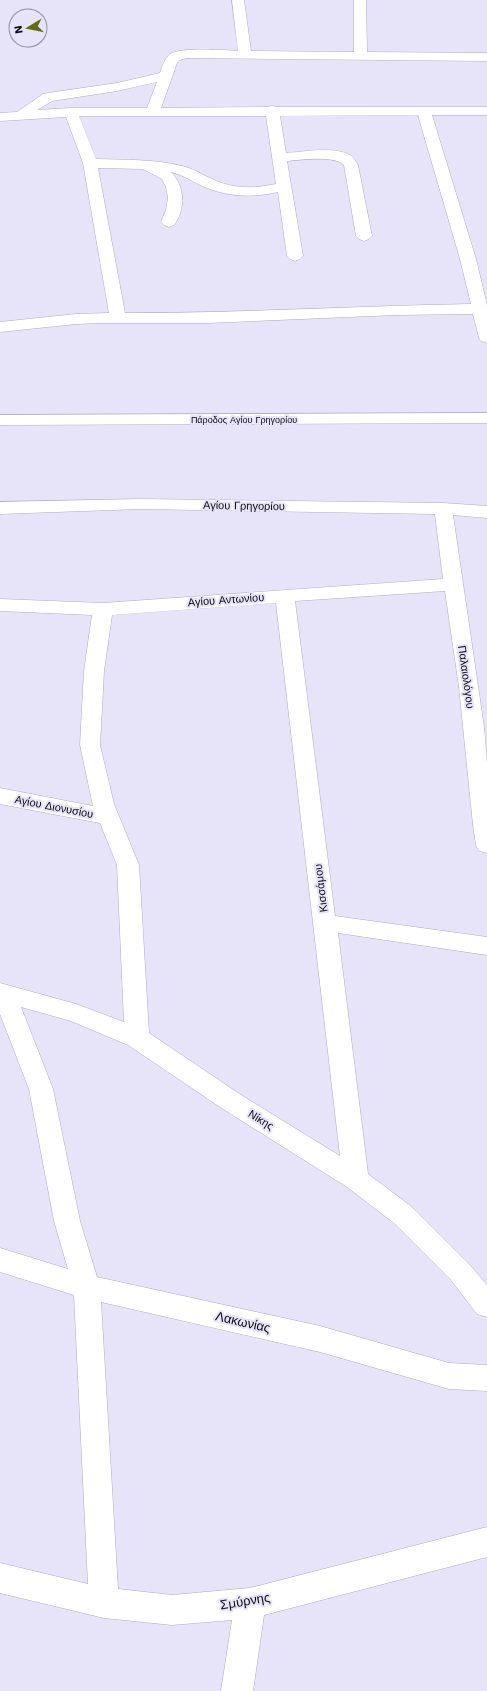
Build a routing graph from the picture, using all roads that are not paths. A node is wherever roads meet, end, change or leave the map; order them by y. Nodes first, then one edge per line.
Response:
1 (238, 0) edge
2 (360, 0) edge
3 (245, 53) junction
4 (361, 55) junction
5 (487, 57) edge
6 (166, 76) junction
7 (98, 90) junction
8 (153, 110) junction
9 (272, 110) junction
10 (117, 111) junction
11 (424, 111) junction
12 (487, 111) edge
13 (71, 112) junction
14 (19, 116) junction
15 (0, 117) edge
16 (280, 157) junction
17 (90, 163) junction
18 (143, 165) junction
19 (285, 186) junction
20 (169, 222) dead end
21 (364, 236) dead end
22 (295, 256) dead end
23 (481, 310) junction
24 (118, 318) junction
25 (0, 327) edge
26 (487, 338) edge
27 (487, 418) edge
28 (0, 420) edge
29 (0, 508) edge
30 (442, 509) junction
31 (487, 512) edge
32 (452, 584) junction
33 (286, 596) junction
34 (0, 605) edge
35 (103, 609) junction
36 (0, 796) edge
37 (108, 817) junction
38 (487, 845) edge
39 (325, 923) junction
40 (487, 946) edge
41 (2, 992) edge
42 (137, 1038) junction
43 (356, 1179) junction
44 (0, 1260) edge
45 (87, 1287) junction
46 (487, 1305) edge
47 (487, 1378) edge
48 (487, 1542) edge
49 (0, 1578) edge
50 (104, 1603) junction
51 (250, 1603) junction
52 (238, 1691) edge

1 - 3 street
2 - 4 street
3 - 4 street
3 - 6 street
4 - 5 street
6 - 7 street
6 - 8 street
7 - 10 street
7 - 14 street
8 - 9 street
8 - 10 street
9 - 11 street
9 - 16 street
10 - 13 street
11 - 12 street
11 - 23 street
13 - 14 street
13 - 17 street
14 - 15 street
16 - 19 street
16 - 21 street
17 - 18 street
17 - 24 street
18 - 19 street
18 - 20 street
19 - 22 street
23 - 24 street
23 - 26 street
24 - 25 street
27 - 28 street, Πάροδος Αγίου Γρηγορίου
29 - 30 street, Αγίου Γρηγορίου
30 - 31 street, Αγίου Γρηγορίου
30 - 32 street, Παλαιολόγου
32 - 33 street, Αγίου Αντωνίου
32 - 38 street, Παλαιολόγου
33 - 35 street, Αγίου Αντωνίου
33 - 39 street, Κισσάμου
34 - 35 street, Αγίου Αντωνίου
35 - 37 street
36 - 37 street, Αγίου Διονυσίου
37 - 42 street
39 - 40 street
39 - 43 street, Κισσάμου
41 - 42 street, Νίκης
41 - 45 street
42 - 43 street, Νίκης
43 - 46 street, Νίκης
44 - 45 street, Λακωνίας
45 - 47 street, Λακωνίας
45 - 50 street
48 - 51 street, Σμύρνης
49 - 50 street, Σμύρνης
50 - 51 street, Σμύρνης
51 - 52 street

